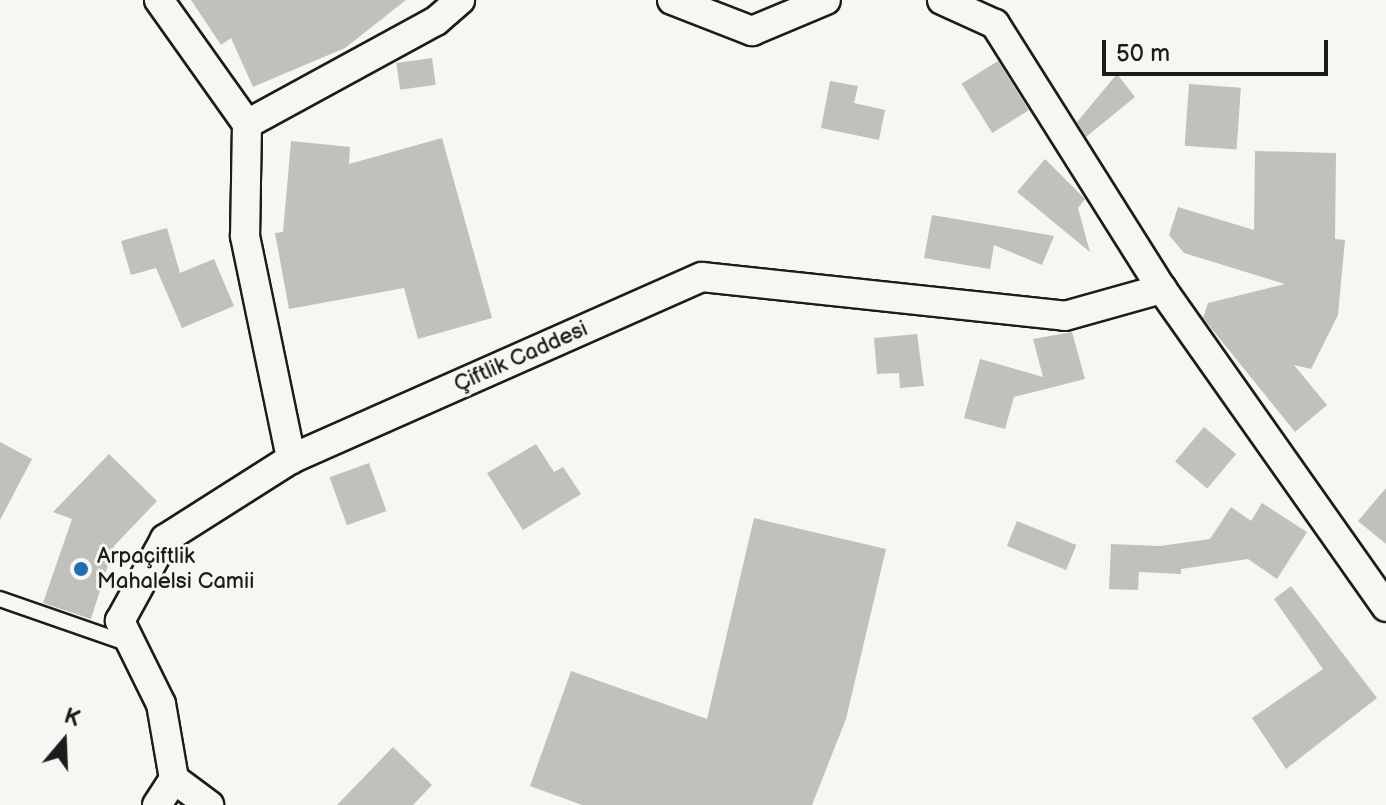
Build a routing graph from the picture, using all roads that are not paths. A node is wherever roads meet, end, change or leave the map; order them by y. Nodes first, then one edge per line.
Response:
1 (159, 0) edge
2 (460, 0) edge
3 (672, 0) edge
4 (826, 0) edge
5 (942, 0) edge
6 (247, 124) junction
7 (1162, 289) junction
8 (291, 459) junction
9 (0, 599) edge
10 (1386, 607) edge
11 (132, 646) junction
12 (174, 779) junction
13 (157, 805) edge
14 (209, 805) edge

1 - 6 street
2 - 6 street
3 - 4 street
5 - 7 street
6 - 8 street
7 - 8 street, Çiftlik Caddesi
7 - 10 street
8 - 11 street, Çiftlik Caddesi
9 - 11 lane
11 - 12 street, Çiftlik Caddesi
12 - 13 street
12 - 14 street

